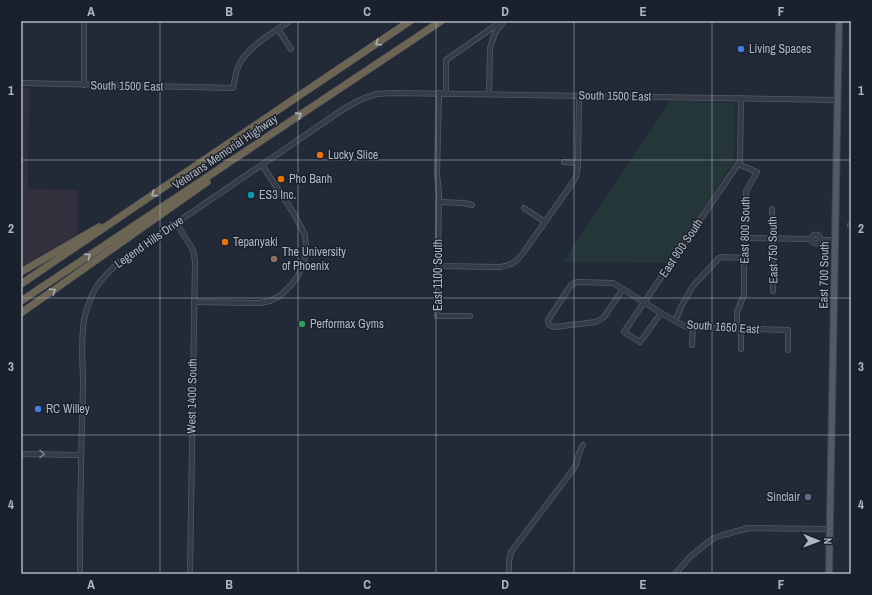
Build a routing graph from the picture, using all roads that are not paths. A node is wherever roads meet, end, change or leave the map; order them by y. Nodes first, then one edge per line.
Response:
1 (84, 21) edge
2 (290, 21) edge
3 (410, 21) edge
4 (441, 21) edge
5 (503, 21) edge
6 (839, 21) edge
7 (278, 29) junction
8 (292, 49) dead end
9 (21, 83) edge
10 (84, 85) junction
11 (392, 92) joint
12 (439, 93) junction
13 (446, 93) junction
14 (488, 94) junction
15 (579, 96) junction
16 (741, 98) junction
17 (837, 100) junction
18 (564, 162) dead end
19 (578, 163) junction
20 (738, 164) junction
21 (262, 165) junction
22 (220, 168) junction
23 (439, 202) junction
24 (472, 205) dead end
25 (524, 208) dead end
26 (772, 209) dead end
27 (128, 212) junction
28 (545, 222) junction
29 (176, 223) junction
30 (744, 238) junction
31 (773, 238) junction
32 (835, 240) junction
33 (744, 258) junction
34 (438, 266) junction
35 (21, 272) edge
36 (21, 284) edge
37 (623, 289) junction
38 (773, 291) dead end
39 (21, 301) edge
40 (194, 302) junction
41 (644, 302) junction
42 (21, 313) edge
43 (661, 313) junction
44 (470, 316) dead end
45 (675, 321) junction
46 (693, 327) junction
47 (739, 329) junction
48 (692, 345) dead end
49 (741, 349) dead end
50 (788, 350) dead end
51 (583, 446) dead end
52 (21, 454) edge
53 (81, 455) junction
54 (830, 529) junction
55 (80, 574) edge
56 (190, 574) edge
57 (509, 574) edge
58 (675, 574) edge
59 (830, 574) edge

1 - 10 street
2 - 7 street
3 -> 27 highway, Veterans Memorial Highway
22 -> 4 highway, Veterans Memorial Highway
5 - 13 street
5 - 14 street
6 - 17 main road, East 700 South
7 - 8 street
7 - 10 street, South 1500 East
9 - 10 street, South 1500 East
11 - 12 street, South 1500 East
11 - 21 street, Legend Hills Drive
12 - 13 street, South 1500 East
12 - 23 street, East 1100 South
13 - 14 street, South 1500 East
14 - 15 street, South 1500 East
15 - 16 street, South 1500 East
15 - 19 street
16 - 17 street, South 1500 East
16 - 20 street
17 - 32 main road, East 700 South
18 - 19 street
19 - 28 street
20 - 30 street, East 800 South
20 - 41 street, East 900 South
21 - 29 street, Legend Hills Drive
21 - 40 street
39 -> 22 highway, Veterans Memorial Highway
42 -> 22 highway
23 - 24 street
23 - 34 street, East 1100 South
25 - 28 street
26 - 31 street, East 750 South
27 - 35 highway
27 - 36 highway, Veterans Memorial Highway
28 - 34 street
29 - 40 street, West 1400 South
29 - 53 street, Legend Hills Drive
30 - 31 street
30 - 33 street, East 800 South
31 - 32 street
31 - 38 street, East 750 South
32 - 54 main road, East 700 South
33 - 45 street
33 - 47 street, East 800 South
34 - 44 street, East 1100 South
37 - 37 street, South 1650 East
37 - 41 street, South 1650 East
40 - 56 street, West 1400 South
41 - 43 street, South 1650 East
41 - 43 street, East 900 South
43 - 45 street, South 1650 East
45 - 46 street, South 1650 East
46 - 47 street, South 1650 East
46 - 48 street
47 - 49 street, East 800 South
47 - 50 street, South 1650 East
51 - 57 street
52 -> 53 street
53 - 55 street, Legend Hills Drive
54 - 58 street
54 - 59 main road, East 700 South

